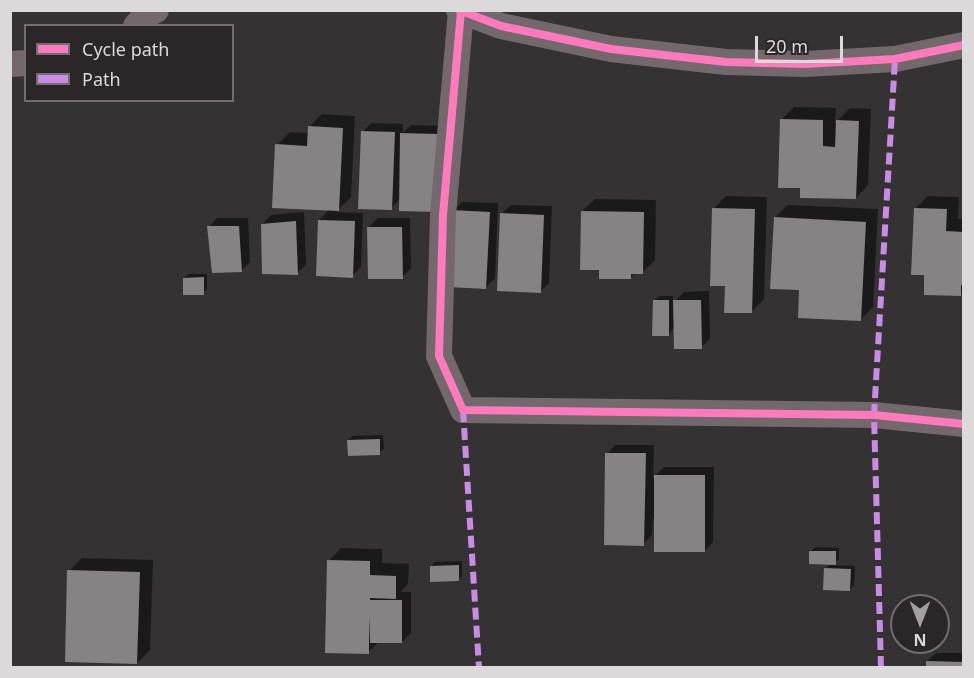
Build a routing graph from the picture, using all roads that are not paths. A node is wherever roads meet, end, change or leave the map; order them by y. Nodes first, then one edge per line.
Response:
1 (156, 10) edge
2 (460, 11) edge
3 (138, 24) edge
4 (963, 45) edge
5 (963, 424) edge

1 - 3 street
2 - 4 street
2 - 5 street

